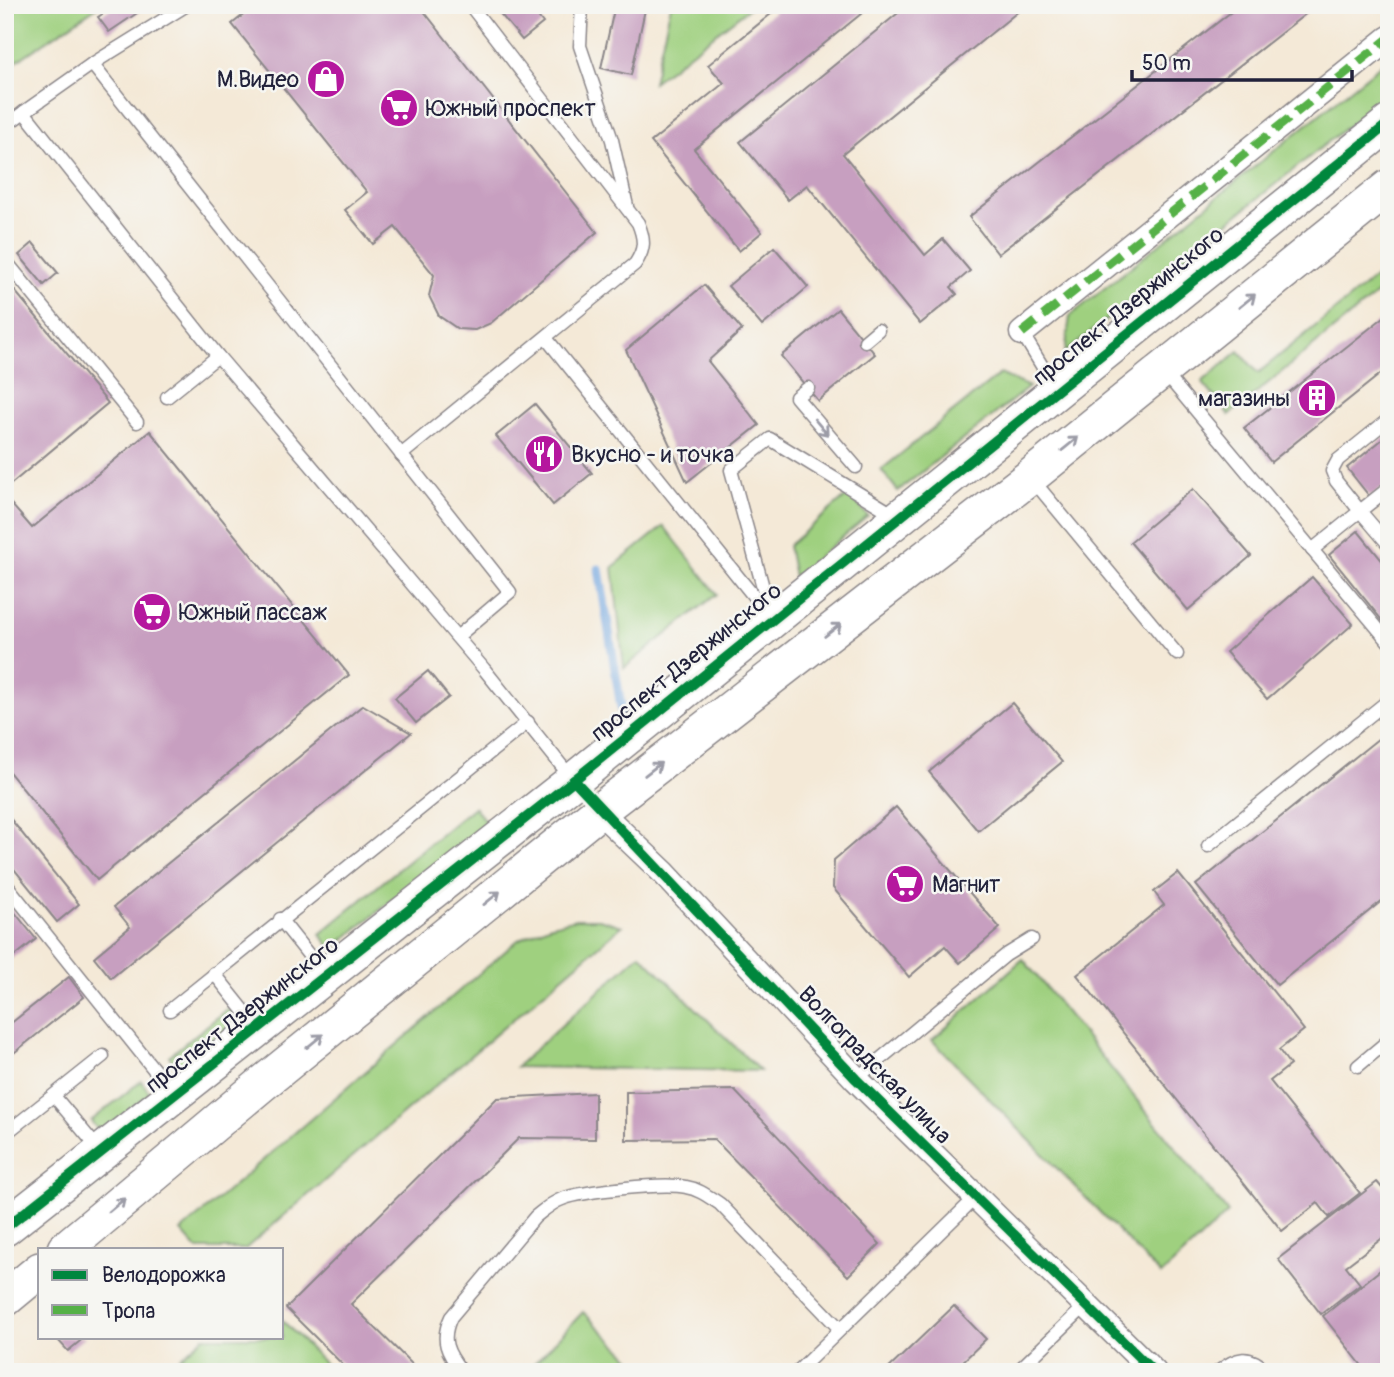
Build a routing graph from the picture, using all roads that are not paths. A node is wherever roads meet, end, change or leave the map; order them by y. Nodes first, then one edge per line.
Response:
1 (187, 5) edge
2 (470, 5) edge
3 (582, 5) edge
4 (1389, 38) edge
5 (92, 64) junction
6 (24, 112) junction
7 (1389, 123) edge
8 (5, 126) edge
9 (1389, 187) edge
10 (628, 210) junction
11 (5, 260) edge
12 (878, 330) dead end
13 (1022, 332) joint
14 (546, 338) junction
15 (865, 341) dead end
16 (218, 356) junction
17 (1162, 369) junction
18 (808, 388) dead end
19 (1057, 390) junction
20 (167, 397) dead end
21 (1389, 419) edge
22 (136, 422) dead end
23 (401, 455) junction
24 (856, 467) dead end
25 (1030, 477) junction
26 (1389, 488) edge
27 (1360, 511) junction
28 (898, 518) junction
29 (1389, 545) edge
30 (1312, 550) junction
31 (772, 620) junction
32 (457, 638) junction
33 (1389, 642) edge
34 (1177, 654) dead end
35 (1389, 700) edge
36 (528, 722) junction
37 (574, 780) junction
38 (599, 811) junction
39 (1208, 846) dead end
40 (5, 883) edge
41 (280, 919) junction
42 (1032, 939) dead end
43 (214, 973) junction
44 (326, 975) junction
45 (170, 1010) dead end
46 (258, 1028) junction
47 (1389, 1040) edge
48 (103, 1056) dead end
49 (1357, 1066) dead end
50 (856, 1079) junction
51 (175, 1095) junction
52 (54, 1096) junction
53 (5, 1134) edge
54 (101, 1153) junction
55 (976, 1197) junction
56 (5, 1228) edge
57 (66, 1248) edge
58 (38, 1272) edge
59 (5, 1299) edge
60 (1086, 1304) junction
61 (840, 1329) junction
62 (462, 1372) edge
63 (797, 1372) edge
64 (1017, 1372) edge
65 (1154, 1372) edge
66 (1218, 1372) edge
67 (1267, 1372) edge

1 - 5 lane
2 - 10 lane
3 - 10 lane
4 - 13 street
5 - 6 lane
5 - 23 lane
6 - 8 lane
6 - 16 lane
7 - 19 street, проспект Дзержинского
17 -> 9 street
10 - 14 lane
11 - 22 lane
12 - 15 lane
13 - 19 lane
14 - 23 lane
14 - 31 lane
16 - 20 lane
16 - 32 lane
25 -> 17 street
17 - 30 lane
18 -> 24 lane
19 - 28 street, проспект Дзержинского
21 - 27 lane
23 - 32 lane
25 - 34 lane
38 -> 25 street
26 - 27 lane
27 - 29 lane
27 - 30 lane
28 - 31 street, проспект Дзержинского
28 - 31 lane
30 - 33 lane
31 - 37 street, проспект Дзержинского
32 - 36 lane
35 - 39 lane
36 - 37 lane
36 - 41 lane
37 - 38 street, Волгоградская улица
37 - 44 street, проспект Дзержинского
38 - 50 street, Волгоградская улица
57 -> 38 street
40 - 51 lane
41 - 43 lane
41 - 44 lane
42 - 50 lane
43 - 45 lane
43 - 46 lane
44 - 46 street, проспект Дзержинского
46 - 51 street, проспект Дзержинского
47 - 49 lane
48 - 52 lane
50 - 55 street, Волгоградская улица
51 - 54 street, проспект Дзержинского
52 - 53 lane
52 - 54 lane
54 - 56 street, проспект Дзержинского
55 - 60 street, Волгоградская улица
55 - 61 lane
58 - 59 street
60 - 64 lane
60 - 65 street, Волгоградская улица
61 - 62 lane
61 - 63 lane
66 - 67 lane

